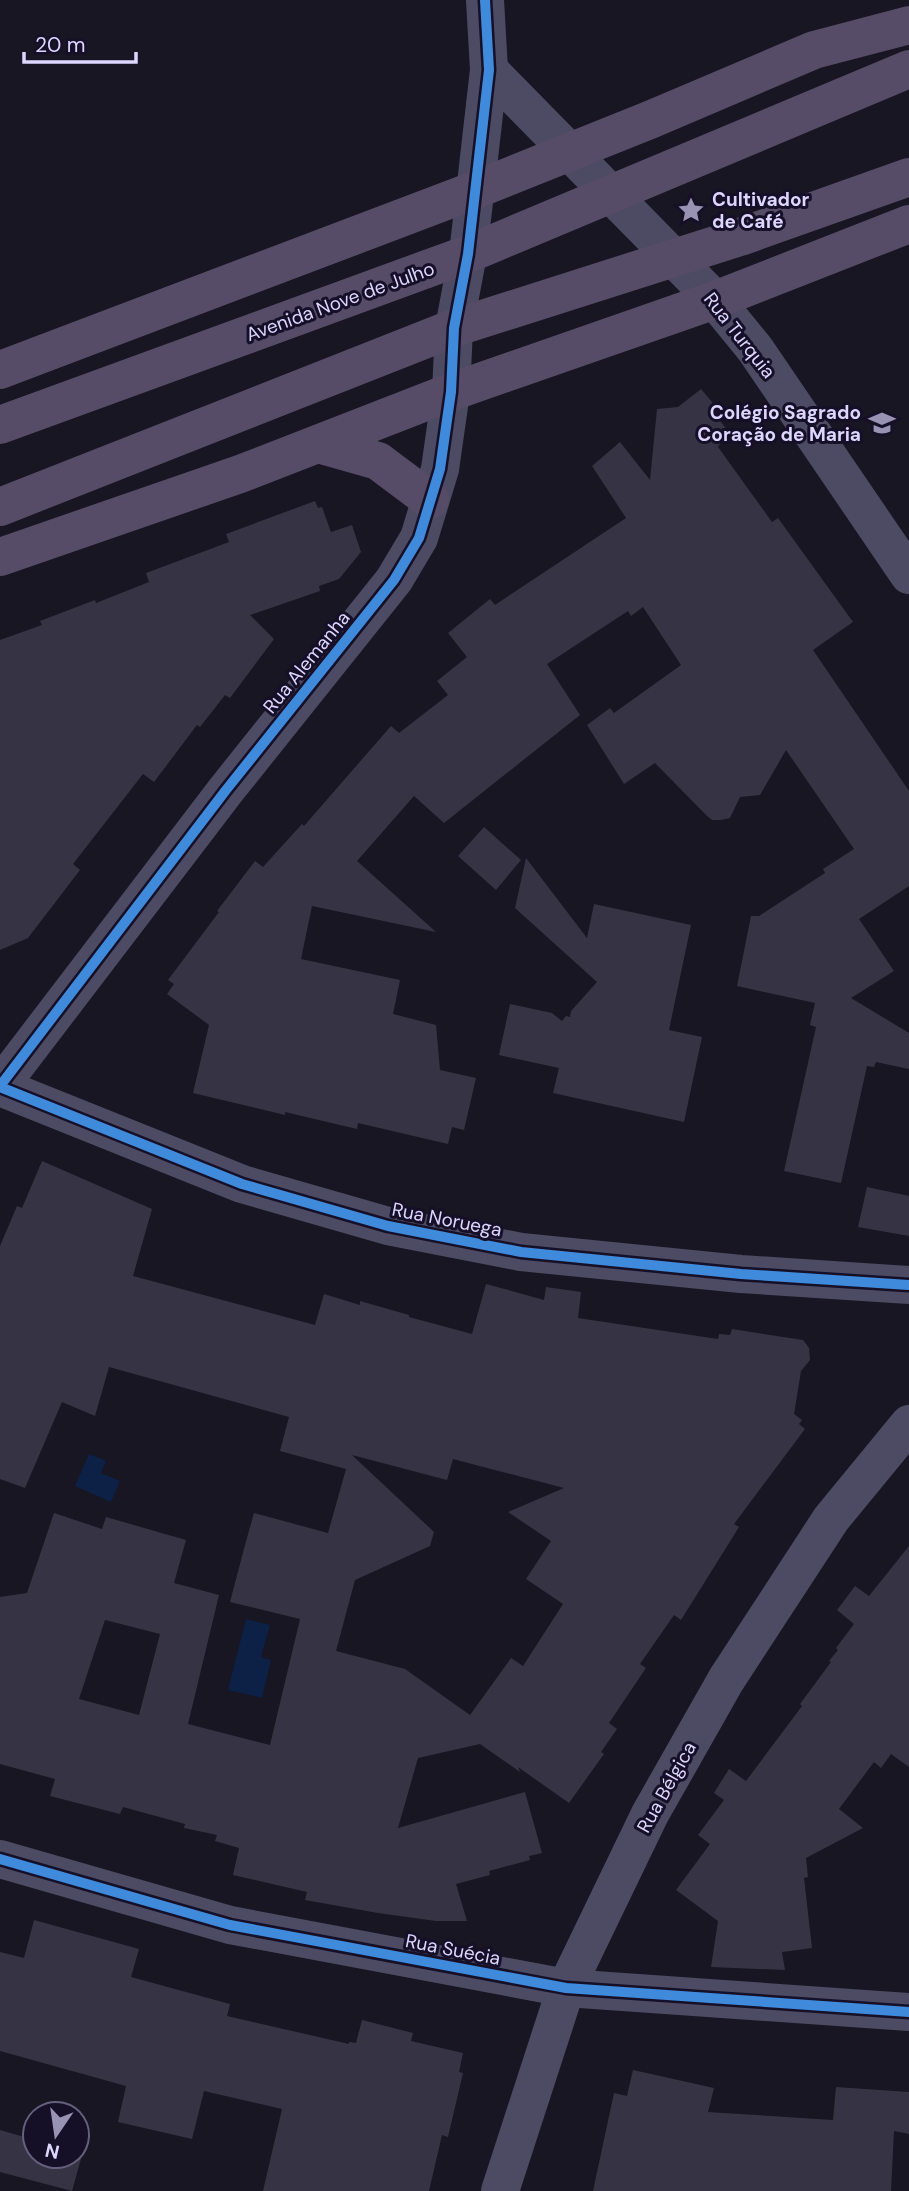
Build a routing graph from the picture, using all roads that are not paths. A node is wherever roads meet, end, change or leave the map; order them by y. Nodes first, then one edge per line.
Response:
1 (485, 0) edge
2 (909, 25) edge
3 (909, 69) edge
4 (489, 70) junction
5 (569, 152) junction
6 (909, 177) edge
7 (475, 190) junction
8 (610, 194) junction
9 (909, 224) edge
10 (468, 254) junction
11 (672, 258) junction
12 (715, 299) junction
13 (454, 328) junction
14 (0, 370) edge
15 (451, 392) junction
16 (0, 425) edge
17 (318, 444) junction
18 (430, 500) junction
19 (0, 507) edge
20 (0, 557) edge
21 (909, 575) edge
22 (0, 1086) edge
23 (909, 1285) edge
24 (909, 1424) edge
25 (0, 1859) edge
26 (566, 1988) junction
27 (909, 2012) edge
28 (500, 2191) edge

1 - 4 street, Rua Alemanha
2 - 5 main road
3 - 8 main road, Avenida Nove de Julho
4 - 5 street, Rua Turquia
4 - 7 street, Rua Alemanha
5 - 7 main road
5 - 8 street, Rua Turquia
6 - 11 main road
7 - 10 street, Rua Alemanha
7 - 14 main road
8 - 10 main road, Avenida Nove de Julho
8 - 11 street, Rua Turquia
9 - 12 main road
10 - 13 street, Rua Alemanha
10 - 16 main road, Avenida Nove de Julho
11 - 12 street, Rua Turquia
11 - 13 main road
12 - 15 main road
12 - 21 street, Rua Turquia
13 - 15 street, Rua Alemanha
13 - 19 main road
15 - 17 main road
15 - 18 street, Rua Alemanha
17 - 18 main road
17 - 20 main road
18 - 22 street, Rua Alemanha
22 - 23 street, Rua Noruega
24 - 26 street, Rua Bélgica
25 - 26 street, Rua Suécia
26 - 27 street, Rua Suécia
26 - 28 street, Rua Bélgica

